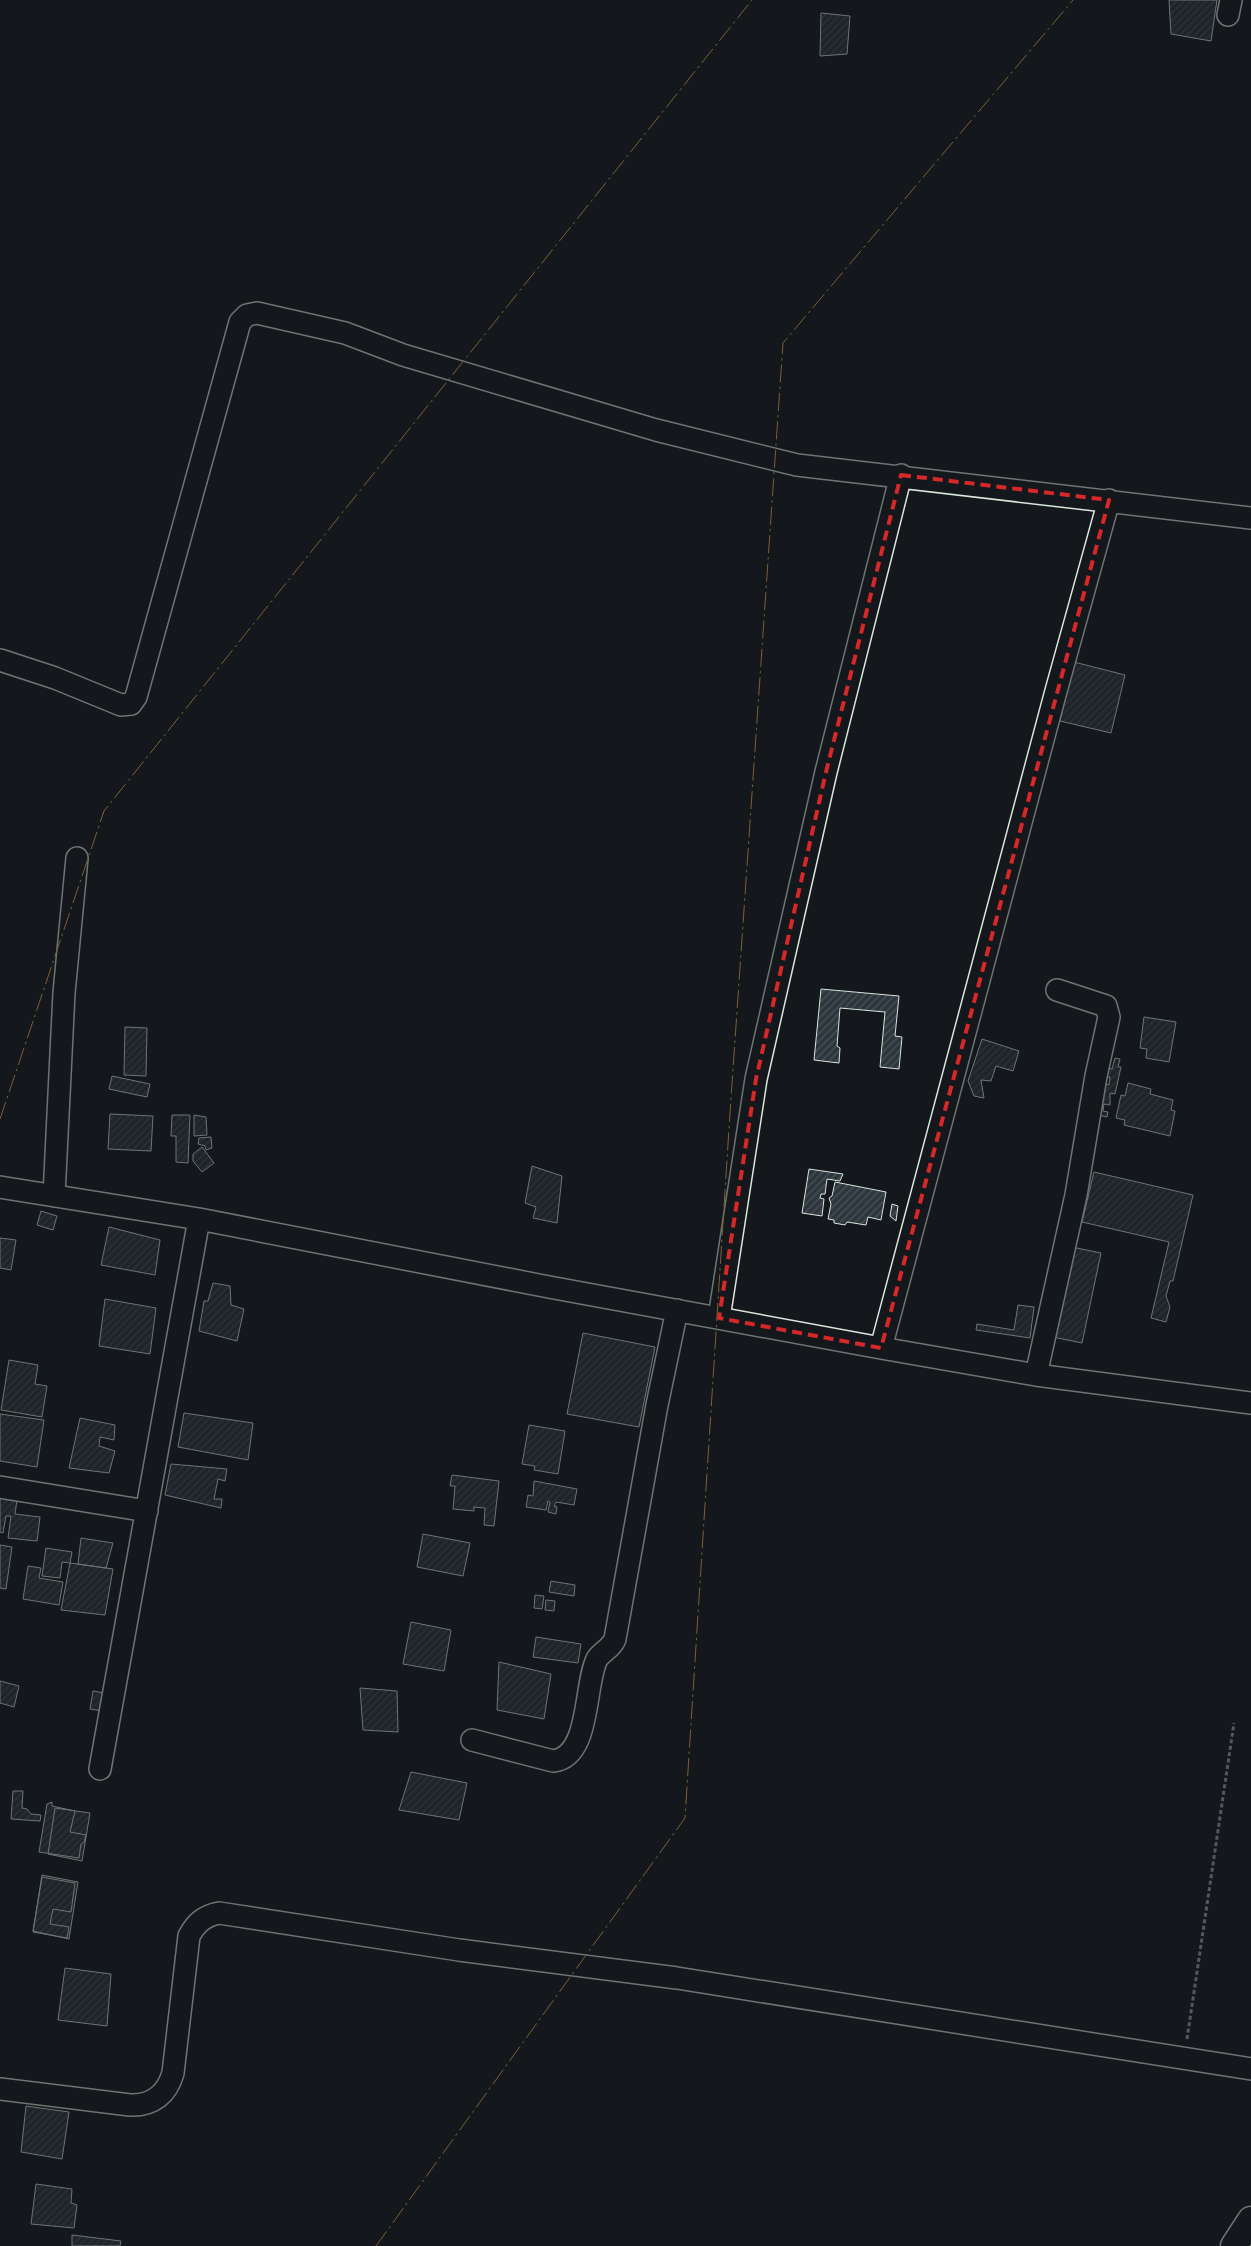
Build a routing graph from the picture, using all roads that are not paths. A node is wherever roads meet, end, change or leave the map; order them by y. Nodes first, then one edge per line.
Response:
1 (901, 476) junction
2 (1109, 500) junction
3 (1251, 518) edge
4 (0, 660) edge
5 (77, 858) dead end
6 (1056, 990) dead end
7 (0, 1187) edge
8 (54, 1196) junction
9 (199, 1219) junction
10 (677, 1310) junction
11 (719, 1318) junction
12 (881, 1348) junction
13 (1036, 1375) junction
14 (1251, 1403) edge
15 (0, 1487) edge
16 (147, 1511) junction
17 (472, 1740) dead end
18 (100, 1769) dead end
19 (1251, 2069) edge
20 (0, 2090) edge
21 (1251, 2220) edge
22 (1234, 2246) edge

1 - 2 street
1 - 4 street
1 - 11 street
2 - 3 street
2 - 12 street
5 - 8 street
6 - 13 street
7 - 8 street
8 - 9 street
9 - 10 street
9 - 16 street
10 - 11 street
10 - 17 street
11 - 12 street
12 - 13 street
13 - 14 street
15 - 16 street
16 - 18 street
19 - 20 street
21 - 22 main road

